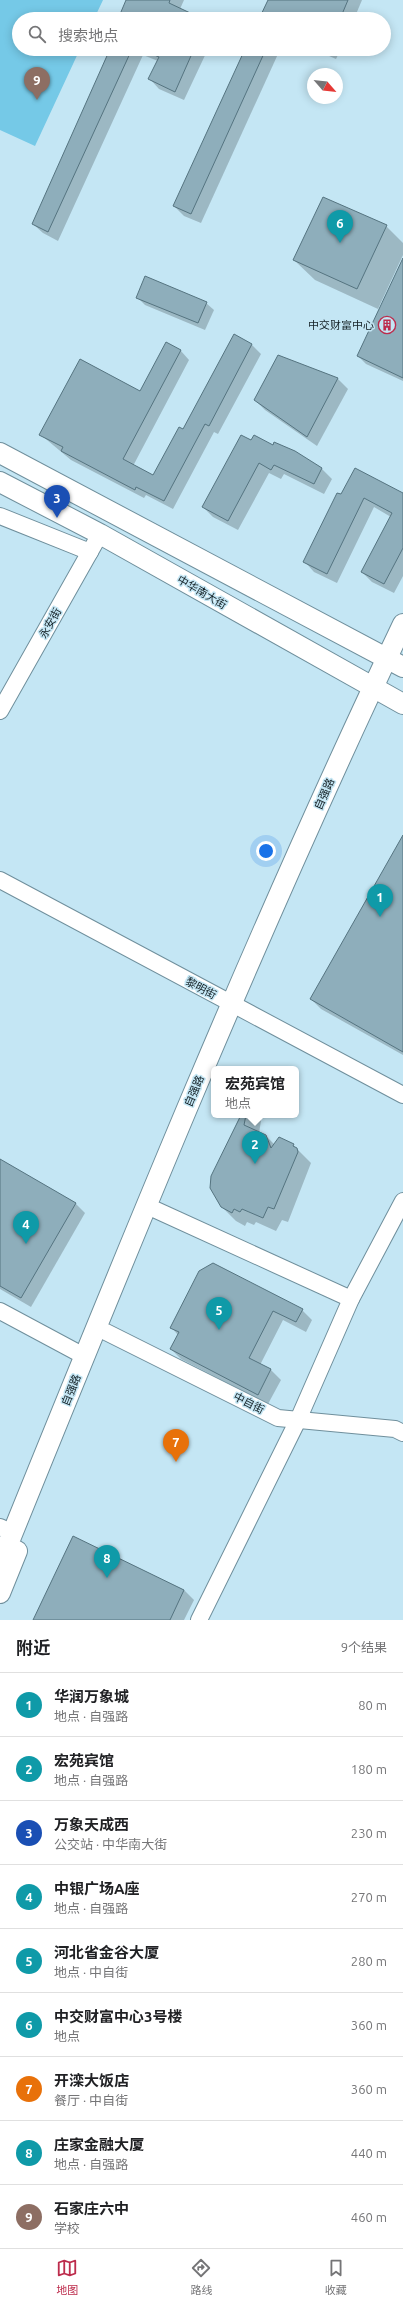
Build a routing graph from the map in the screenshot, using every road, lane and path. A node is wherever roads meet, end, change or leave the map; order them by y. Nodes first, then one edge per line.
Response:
1 (0, 453) edge
2 (0, 482) edge
3 (0, 516) edge
4 (100, 534) junction
5 (90, 552) junction
6 (403, 624) edge
7 (397, 659) edge
8 (377, 691) junction
9 (403, 704) edge
10 (0, 711) edge
11 (0, 880) edge
12 (236, 1006) junction
13 (215, 1066) edge
14 (211, 1077) edge
15 (403, 1095) edge
16 (403, 1201) edge
17 (156, 1210) junction
18 (351, 1298) junction
19 (0, 1311) edge
20 (106, 1332) junction
21 (84, 1356) junction
22 (298, 1420) junction
23 (403, 1433) edge
24 (6, 1530) edge
25 (0, 1564) edge
26 (0, 1593) edge
27 (199, 1620) edge

1 - 7 main road
2 - 4 main road, 中华南大街
3 - 5 street
4 - 5 street, 永安街
4 - 8 main road, 中华南大街
5 - 10 street, 永安街
6 - 7 main road, 自强路
7 - 8 main road, 自强路
8 - 9 main road, 中华南大街
8 - 12 main road, 自强路
11 - 12 street, 黎明街
12 - 13 main road, 自强路
12 - 15 street, 黎明街
12 - 21 main road, 自强路
14 - 17 main road, 自强路
16 - 18 street
17 - 18 street
17 - 20 main road, 自强路
18 - 22 street
19 - 21 street
20 - 22 street, 中自街
20 - 26 main road, 自强路
21 - 24 main road, 自强路
22 - 23 street, 中自街
22 - 27 street
24 - 25 main road, 自强路

